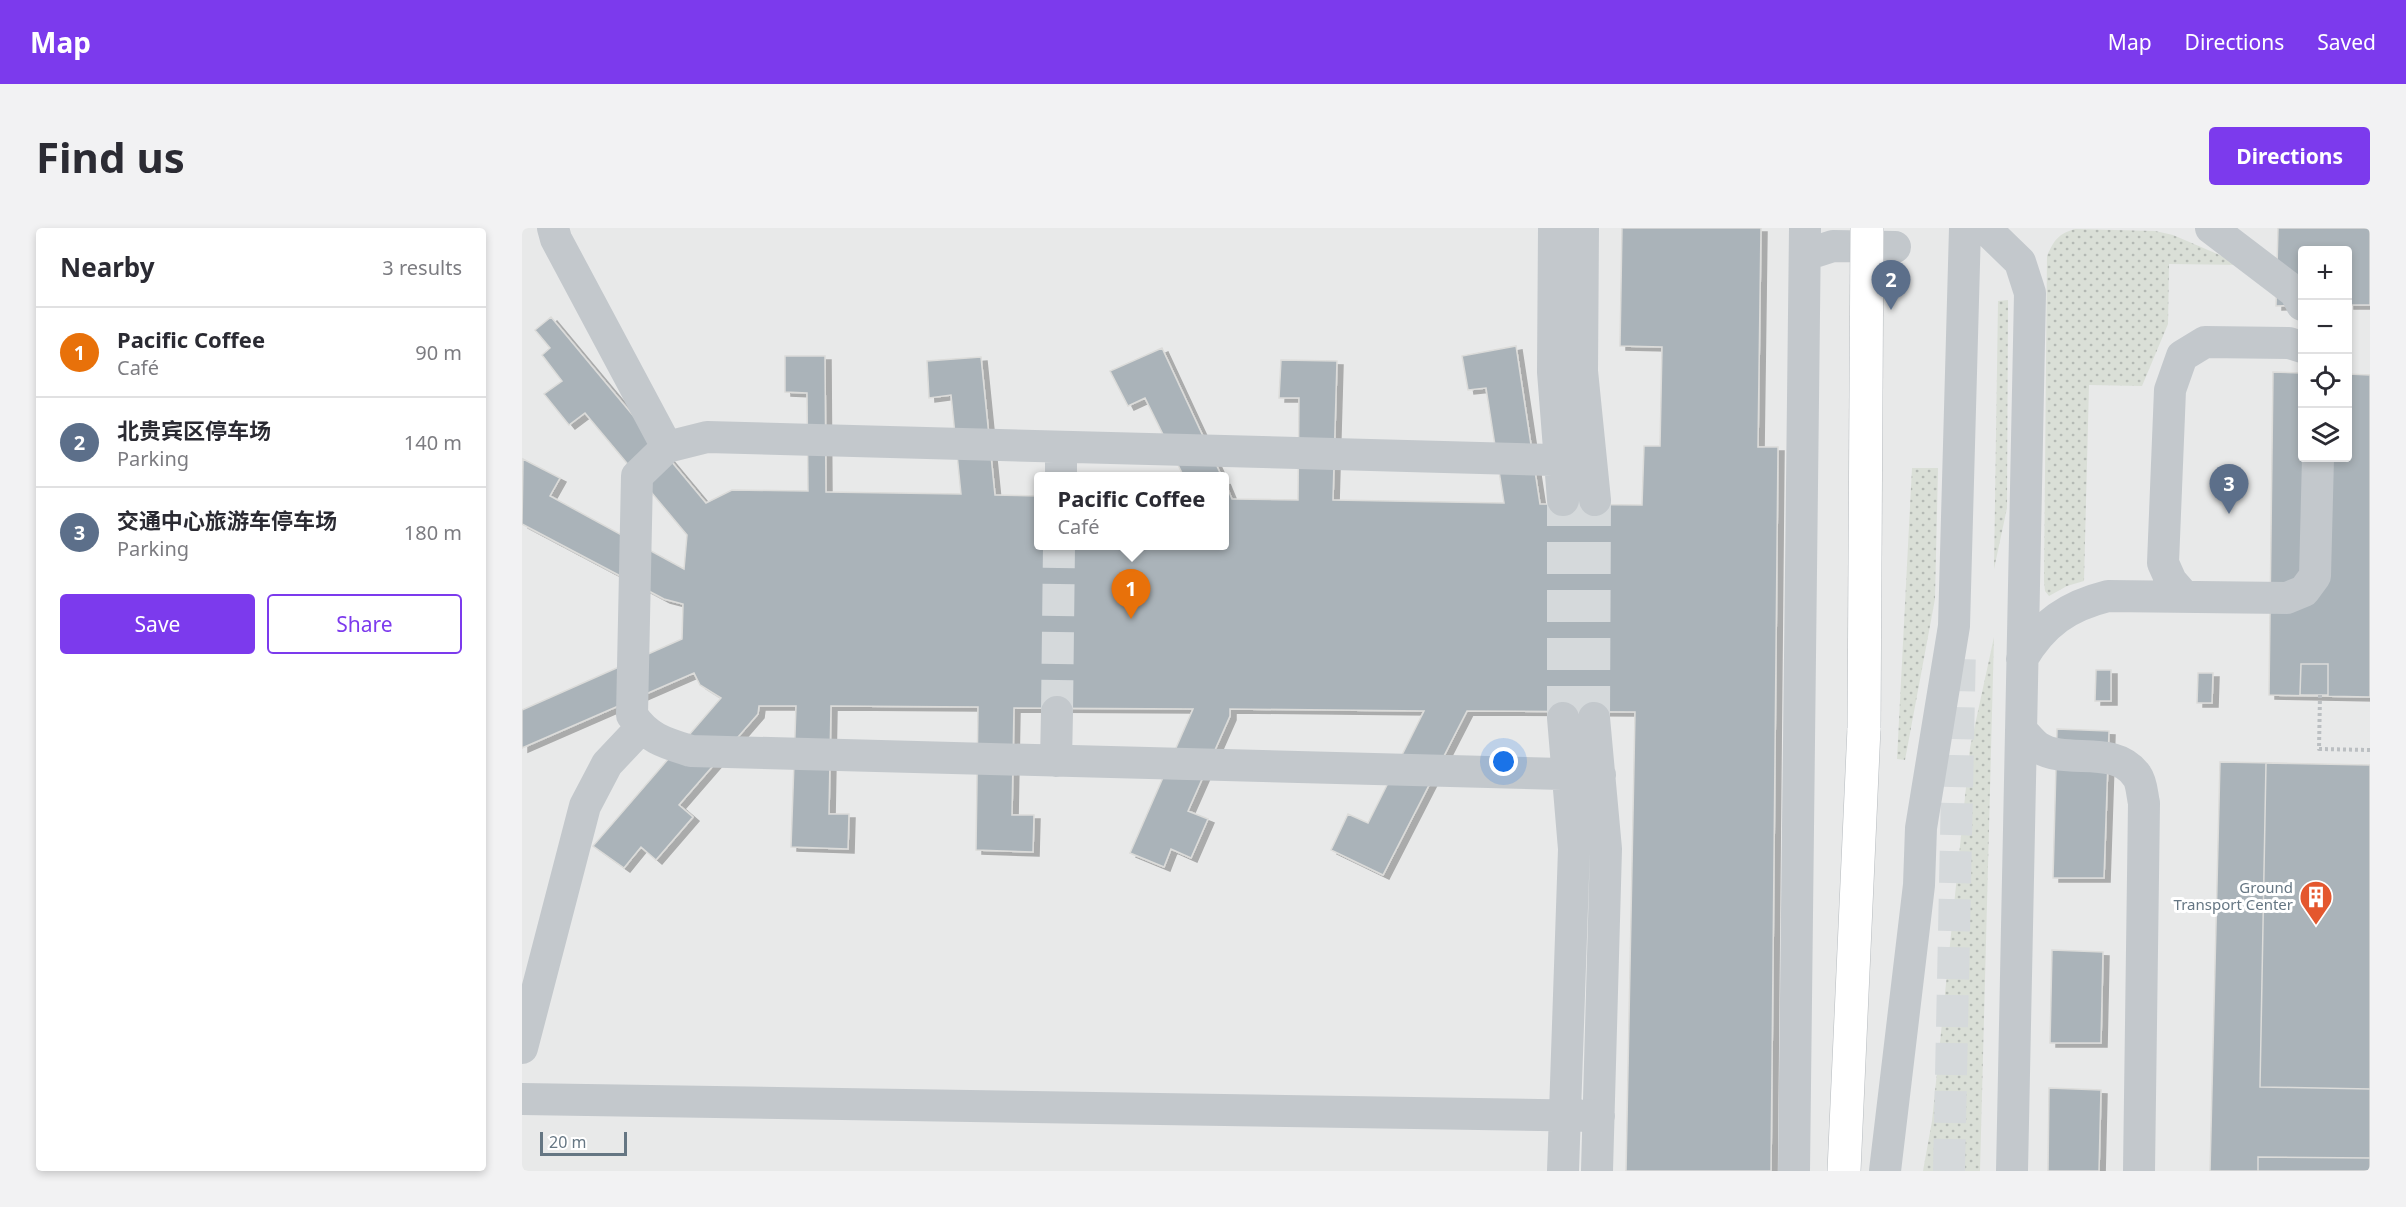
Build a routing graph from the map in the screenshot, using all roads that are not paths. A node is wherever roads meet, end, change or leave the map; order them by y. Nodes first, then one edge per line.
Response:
1 (553, 228) edge
2 (1554, 228) edge
3 (1582, 228) edge
4 (1867, 228) edge
5 (1965, 228) edge
6 (1985, 228) edge
7 (2211, 228) edge
8 (1805, 241) edge
9 (1895, 247) dead end
10 (2300, 300) edge
11 (2298, 346) edge
12 (667, 447) junction
13 (1560, 460) junction
14 (1591, 461) junction
15 (1061, 462) edge
16 (2318, 462) edge
17 (1563, 500) tunnel mouth
18 (1595, 500) tunnel mouth
19 (2185, 597) junction
20 (2022, 659) junction
21 (1057, 712) tunnel mouth
22 (1563, 718) tunnel mouth
23 (1594, 718) tunnel mouth
24 (640, 729) junction
25 (2021, 730) junction
26 (1056, 761) junction
27 (1568, 774) junction
28 (1600, 775) junction
29 (522, 1048) edge
30 (522, 1099) edge
31 (1565, 1114) junction
32 (1599, 1116) junction
33 (1563, 1171) edge
34 (1597, 1171) edge
35 (1794, 1171) edge
36 (1844, 1171) edge
37 (1885, 1171) edge
38 (2012, 1171) edge
39 (2139, 1171) edge

1 - 12 lane
2 - 13 lane
3 - 14 lane
4 - 36 main road, bridge
5 - 37 lane
6 - 20 lane
7 - 10 lane
8 - 9 lane
8 - 35 lane
11 - 19 lane
12 - 15 lane
12 - 24 lane
13 - 14 lane
13 - 15 lane
13 - 17 lane
14 - 18 lane
16 - 19 lane
19 - 20 lane
20 - 25 lane
21 - 26 lane
22 - 27 lane
23 - 28 lane
24 - 26 lane
24 - 29 lane
25 - 38 lane
25 - 39 lane
26 - 27 lane
27 - 28 lane
27 - 31 lane
28 - 32 lane
30 - 31 lane
31 - 32 lane
31 - 33 lane
32 - 34 lane

